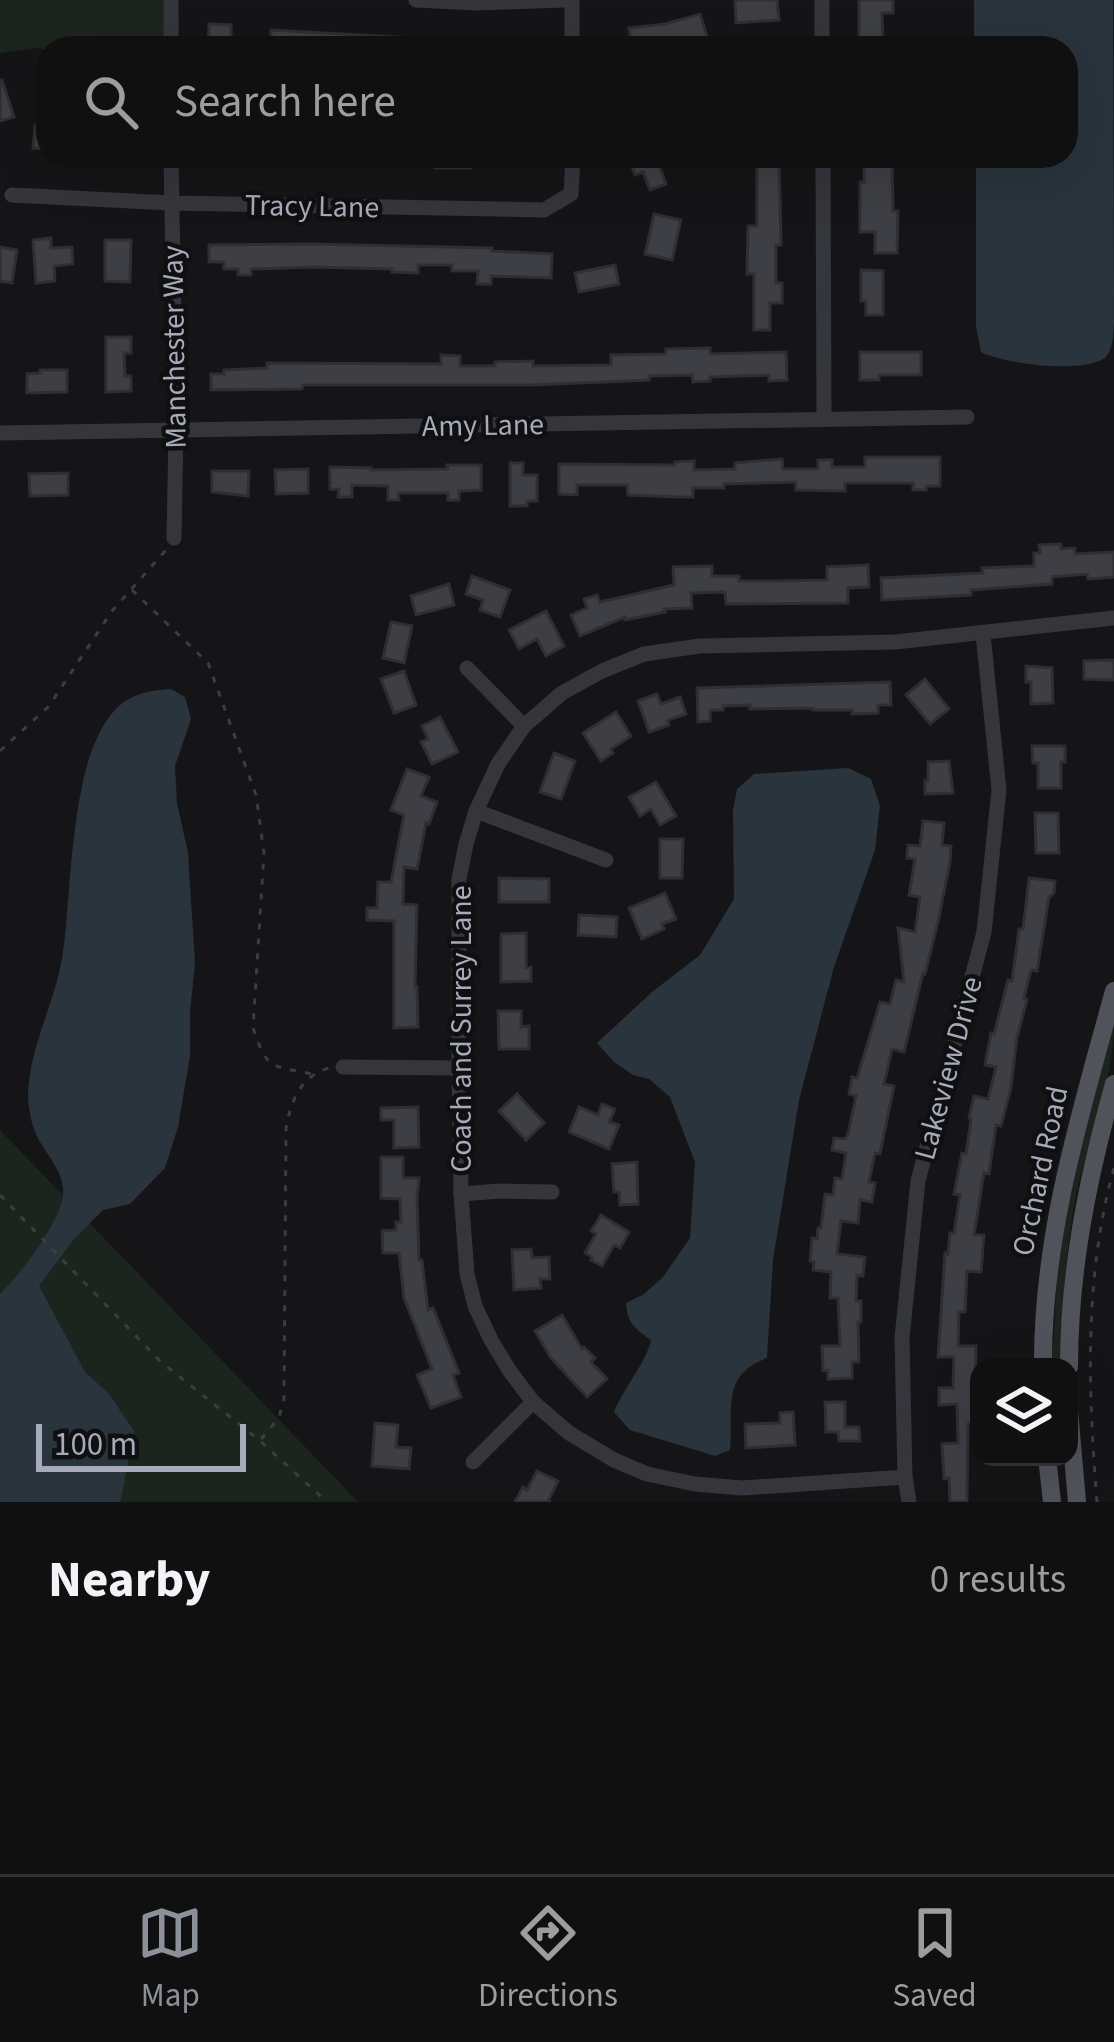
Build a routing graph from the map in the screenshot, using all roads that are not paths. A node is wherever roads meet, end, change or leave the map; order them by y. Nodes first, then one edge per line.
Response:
1 (171, 0) edge
2 (416, 0) edge
3 (563, 0) edge
4 (572, 0) edge
5 (822, 0) edge
6 (171, 36) edge
7 (572, 36) edge
8 (822, 36) edge
9 (171, 168) edge
10 (572, 168) edge
11 (823, 168) edge
12 (11, 195) dead end
13 (171, 203) junction
14 (967, 417) dead end
15 (824, 419) junction
16 (176, 430) junction
17 (0, 433) edge
18 (175, 538) road end
19 (1114, 618) edge
20 (983, 634) junction
21 (467, 668) dead end
22 (524, 725) junction
23 (476, 811) junction
24 (606, 860) dead end
25 (1114, 991) edge
26 (343, 1067) road end
27 (459, 1068) junction
28 (1114, 1084) edge
29 (552, 1192) dead end
30 (460, 1194) junction
31 (1043, 1358) edge
32 (1069, 1358) edge
33 (533, 1402) junction
34 (473, 1462) dead end
35 (1048, 1466) edge
36 (1074, 1466) edge
37 (905, 1477) junction
38 (909, 1502) edge
39 (1052, 1502) edge
40 (1078, 1502) edge

1 - 6 street
2 - 3 street
4 - 7 street
5 - 8 street
9 - 13 street, Manchester Way
10 - 13 street, Tracy Lane
11 - 15 street
12 - 13 street, Tracy Lane
13 - 16 street, Manchester Way
14 - 15 street, Amy Lane
15 - 16 street, Amy Lane
16 - 17 street, Amy Lane
16 - 18 street, Manchester Way
19 - 20 street, Coach and Surrey Lane
20 - 22 street, Coach and Surrey Lane
20 - 37 street, Lakeview Drive
21 - 22 street
22 - 23 street, Coach and Surrey Lane
23 - 24 street
23 - 27 street, Coach and Surrey Lane
25 - 31 main road, Orchard Road
26 - 27 street
27 - 30 street, Coach and Surrey Lane
28 - 32 main road, Orchard Road
29 - 30 street
30 - 33 street, Coach and Surrey Lane
33 - 34 street
33 - 37 street, Coach and Surrey Lane
35 - 39 main road
36 - 40 main road
37 - 38 street, Lakeview Drive

